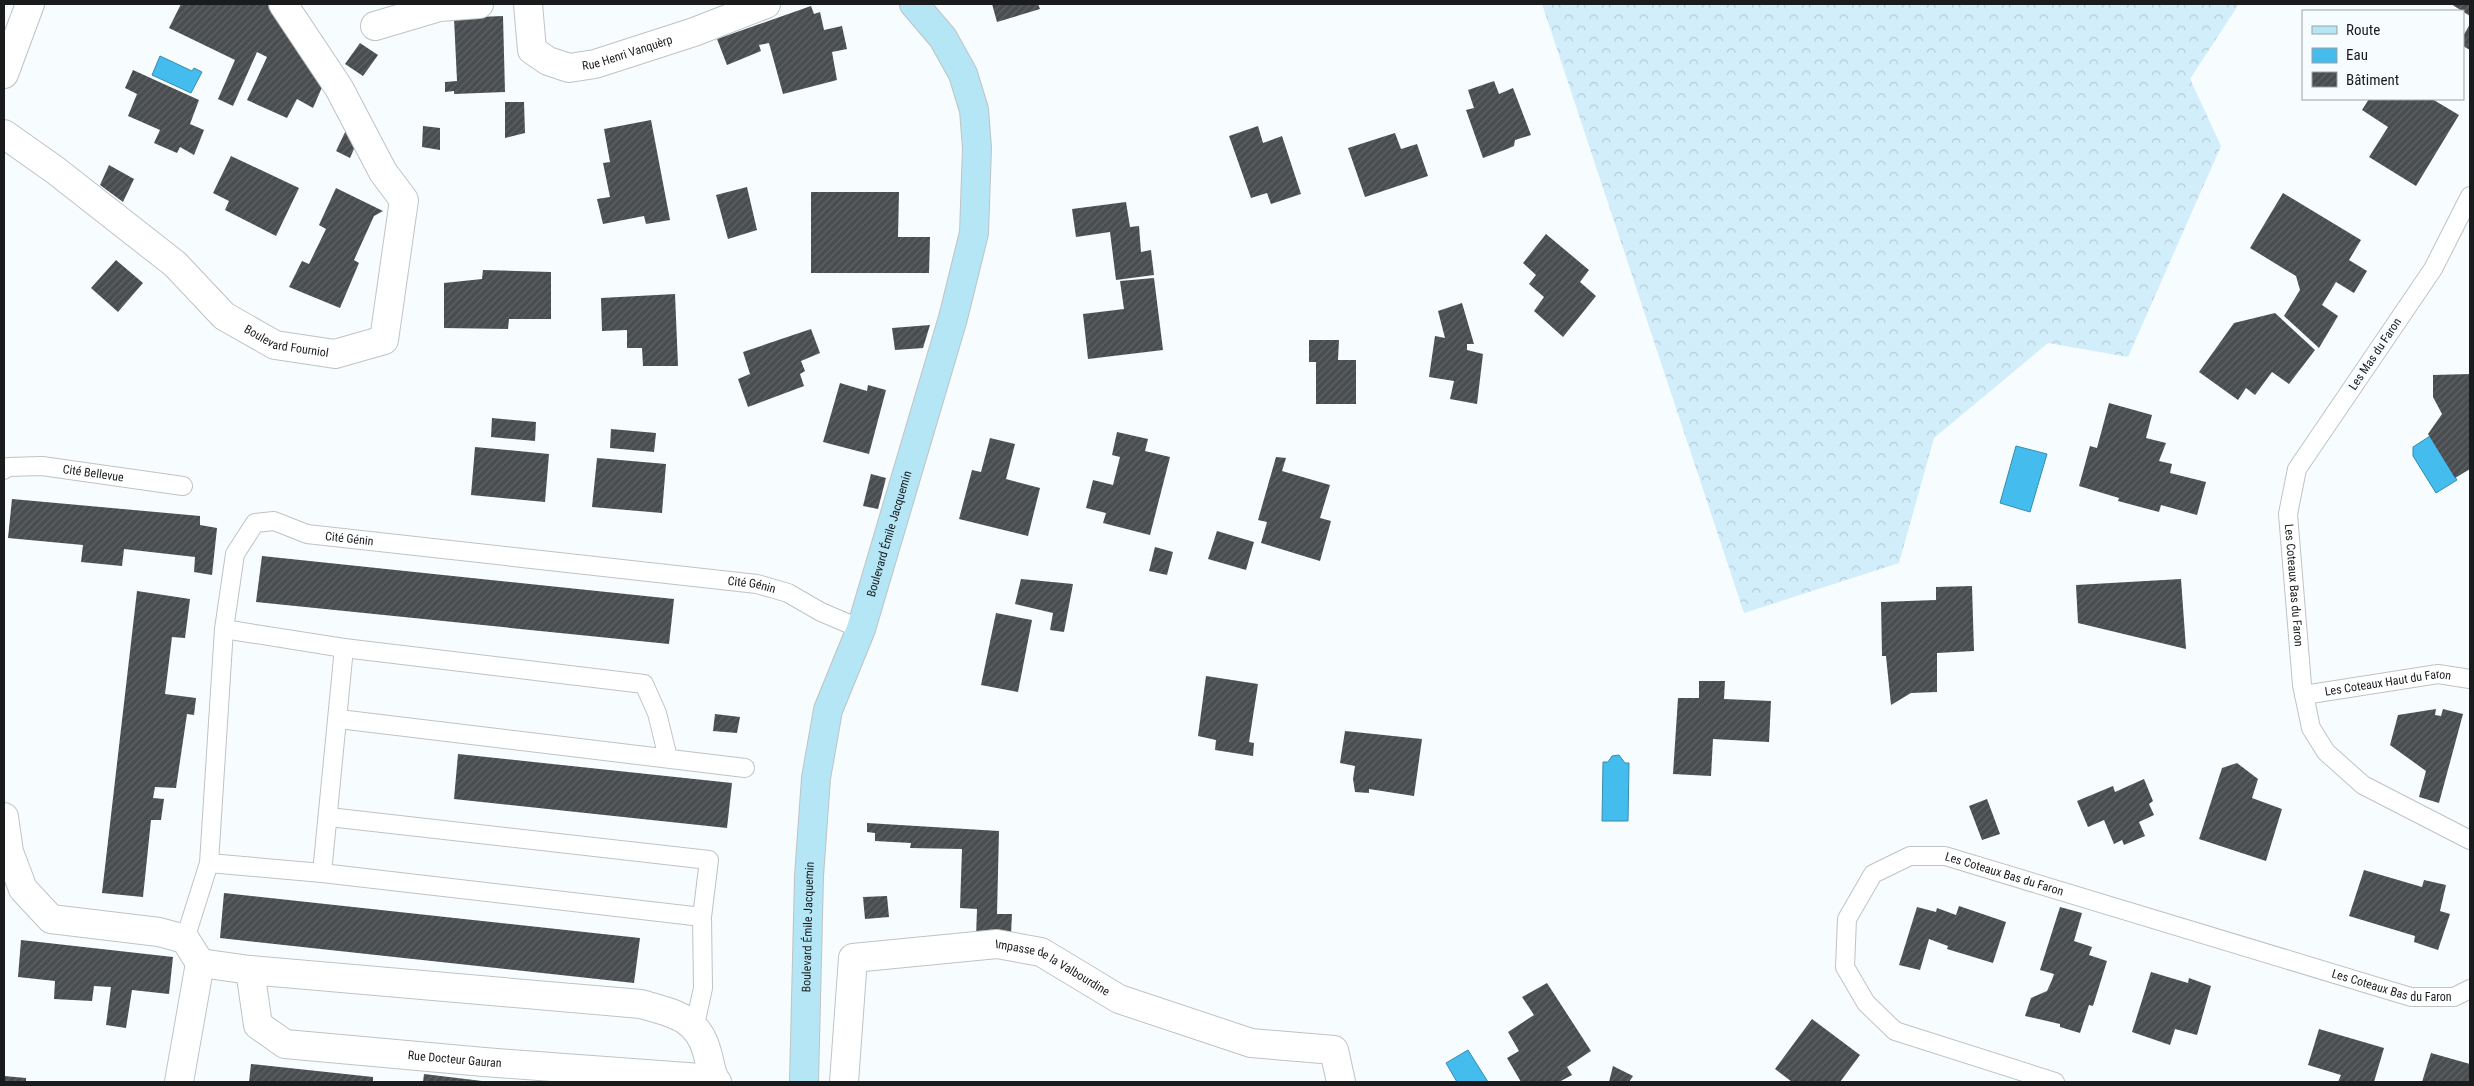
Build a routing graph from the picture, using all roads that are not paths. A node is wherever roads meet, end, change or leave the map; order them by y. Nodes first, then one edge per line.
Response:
1 (30, 4) edge
2 (283, 4) edge
3 (479, 4) edge
4 (528, 4) edge
5 (766, 4) edge
6 (914, 4) edge
7 (375, 26) dead end
8 (4, 74) edge
9 (4, 134) edge
10 (2470, 196) edge
11 (4, 470) edge
12 (183, 486) dead end
13 (2288, 514) joint
14 (224, 629) junction
15 (861, 629) junction
16 (344, 648) junction
17 (2470, 679) edge
18 (2304, 695) junction
19 (338, 719) junction
20 (668, 758) junction
21 (745, 768) dead end
22 (4, 817) edge
23 (328, 817) junction
24 (2470, 840) edge
25 (209, 863) junction
26 (322, 874) junction
27 (702, 917) junction
28 (185, 939) junction
29 (200, 963) junction
30 (250, 970) junction
31 (2470, 989) edge
32 (695, 1025) junction
33 (715, 1081) edge
34 (179, 1082) edge
35 (804, 1082) edge
36 (844, 1082) edge
37 (1341, 1082) edge
38 (2055, 1082) edge

1 - 8 street
2 - 9 street, Boulevard Fourniol
3 - 7 street
4 - 5 street, Rue Henri Vanquèrp
6 - 15 main road, Boulevard Émile Jacquemin
10 - 13 lane, Les Mas du Faron
11 - 12 lane, Cité Bellevue
13 - 18 lane, Les Coteaux Bas du Faron
14 - 15 lane, Cité Génin
14 - 16 lane
14 - 25 lane, Cité Génin
15 - 35 main road, Boulevard Émile Jacquemin
16 - 19 lane
16 - 20 lane
17 - 18 lane, Les Coteaux Haut du Faron
18 - 24 lane, Les Coteaux Bas du Faron
19 - 20 lane
19 - 23 lane
20 - 21 lane
22 - 28 street
23 - 26 lane
23 - 27 lane
25 - 26 lane
25 - 28 lane, Cité Génin
26 - 27 lane
27 - 32 lane
28 - 29 street
29 - 30 street
29 - 34 street
30 - 32 street
30 - 33 street, Rue Docteur Gauran
31 - 38 lane, Les Coteaux Bas du Faron
32 - 33 street, Rue Docteur Gauran
36 - 37 street, Impasse de la Valbourdine

